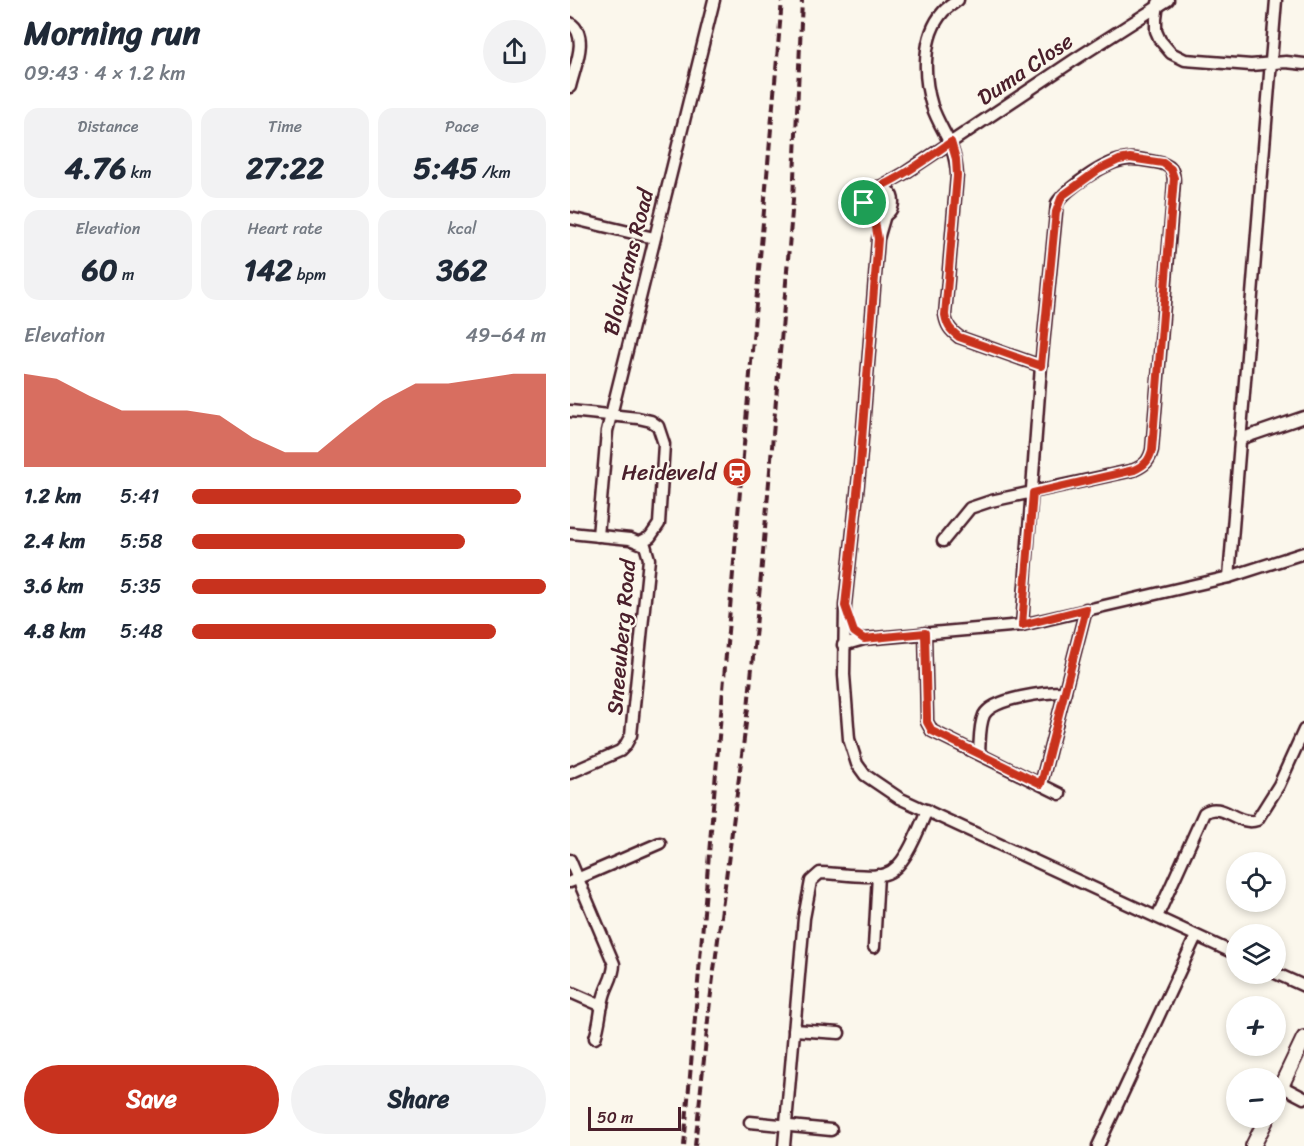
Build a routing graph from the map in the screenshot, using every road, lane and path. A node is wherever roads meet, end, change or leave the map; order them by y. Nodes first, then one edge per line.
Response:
1 (714, 0) edge
2 (958, 0) edge
3 (1276, 0) edge
4 (1161, 2) edge
5 (570, 23) edge
6 (1271, 63) junction
7 (1304, 64) edge
8 (570, 87) edge
9 (951, 142) junction
10 (905, 173) junction
11 (880, 187) junction
12 (892, 196) junction
13 (879, 215) junction
14 (570, 218) edge
15 (654, 238) junction
16 (1041, 366) junction
17 (570, 411) edge
18 (611, 415) junction
19 (1304, 417) edge
20 (1240, 439) junction
21 (1033, 493) junction
22 (570, 533) edge
23 (598, 536) junction
24 (943, 541) dead end
25 (640, 542) junction
26 (1304, 553) edge
27 (1229, 577) junction
28 (845, 606) junction
29 (1086, 609) junction
30 (1022, 625) junction
31 (925, 633) junction
32 (864, 639) junction
33 (843, 645) junction
34 (1065, 692) junction
35 (1304, 730) edge
36 (979, 753) junction
37 (570, 773) edge
38 (1041, 784) junction
39 (1060, 794) dead end
40 (927, 810) junction
41 (660, 843) dead end
42 (570, 860) edge
43 (878, 875) junction
44 (574, 881) edge
45 (1157, 917) junction
46 (1196, 936) junction
47 (874, 947) dead end
48 (1226, 950) edge
49 (1286, 978) edge
50 (1304, 986) edge
51 (570, 993) edge
52 (602, 1005) junction
53 (794, 1030) junction
54 (839, 1033) dead end
55 (595, 1038) dead end
56 (1304, 1038) edge
57 (1286, 1076) edge
58 (1286, 1089) edge
59 (1304, 1098) edge
60 (750, 1122) dead end
61 (786, 1125) junction
62 (1262, 1128) edge
63 (831, 1130) dead end
64 (784, 1146) edge
65 (1098, 1146) edge
66 (1253, 1146) edge

1 - 15 street, Bloukrans Road
2 - 9 street
3 - 6 street
4 - 6 street
4 - 9 street, Duma Close
5 - 8 street
6 - 7 street
6 - 20 street
9 - 10 street, Duma Close
9 - 16 street
10 - 11 street, Duma Close
10 - 12 street, Duma Close
11 - 12 street
11 - 13 street
12 - 13 street
13 - 28 street
14 - 15 street
15 - 18 street, Bloukrans Road
16 - 21 street
16 - 21 street
17 - 18 street
18 - 23 street, Bloukrans Road
18 - 25 street
19 - 20 street
20 - 27 street
21 - 24 street
21 - 30 street
22 - 23 street, Sneeuberg Road
23 - 25 street, Sneeuberg Road
25 - 37 street, Sneeuberg Road
26 - 27 street
27 - 29 street
28 - 32 street
28 - 33 street
29 - 30 street
29 - 34 street
30 - 31 street
31 - 32 street
31 - 36 street
32 - 33 street
33 - 40 street
34 - 36 street
34 - 38 street
35 - 45 street
36 - 38 street
38 - 39 street
40 - 43 street
40 - 45 street
41 - 44 street
42 - 44 street
43 - 47 street
43 - 53 street
44 - 52 street
45 - 46 street
46 - 48 street
46 - 65 street
49 - 50 street
51 - 52 street
52 - 55 street
53 - 54 street
53 - 61 street
56 - 57 main road
58 - 59 street
60 - 61 street
61 - 63 street
61 - 64 street
62 - 66 main road

